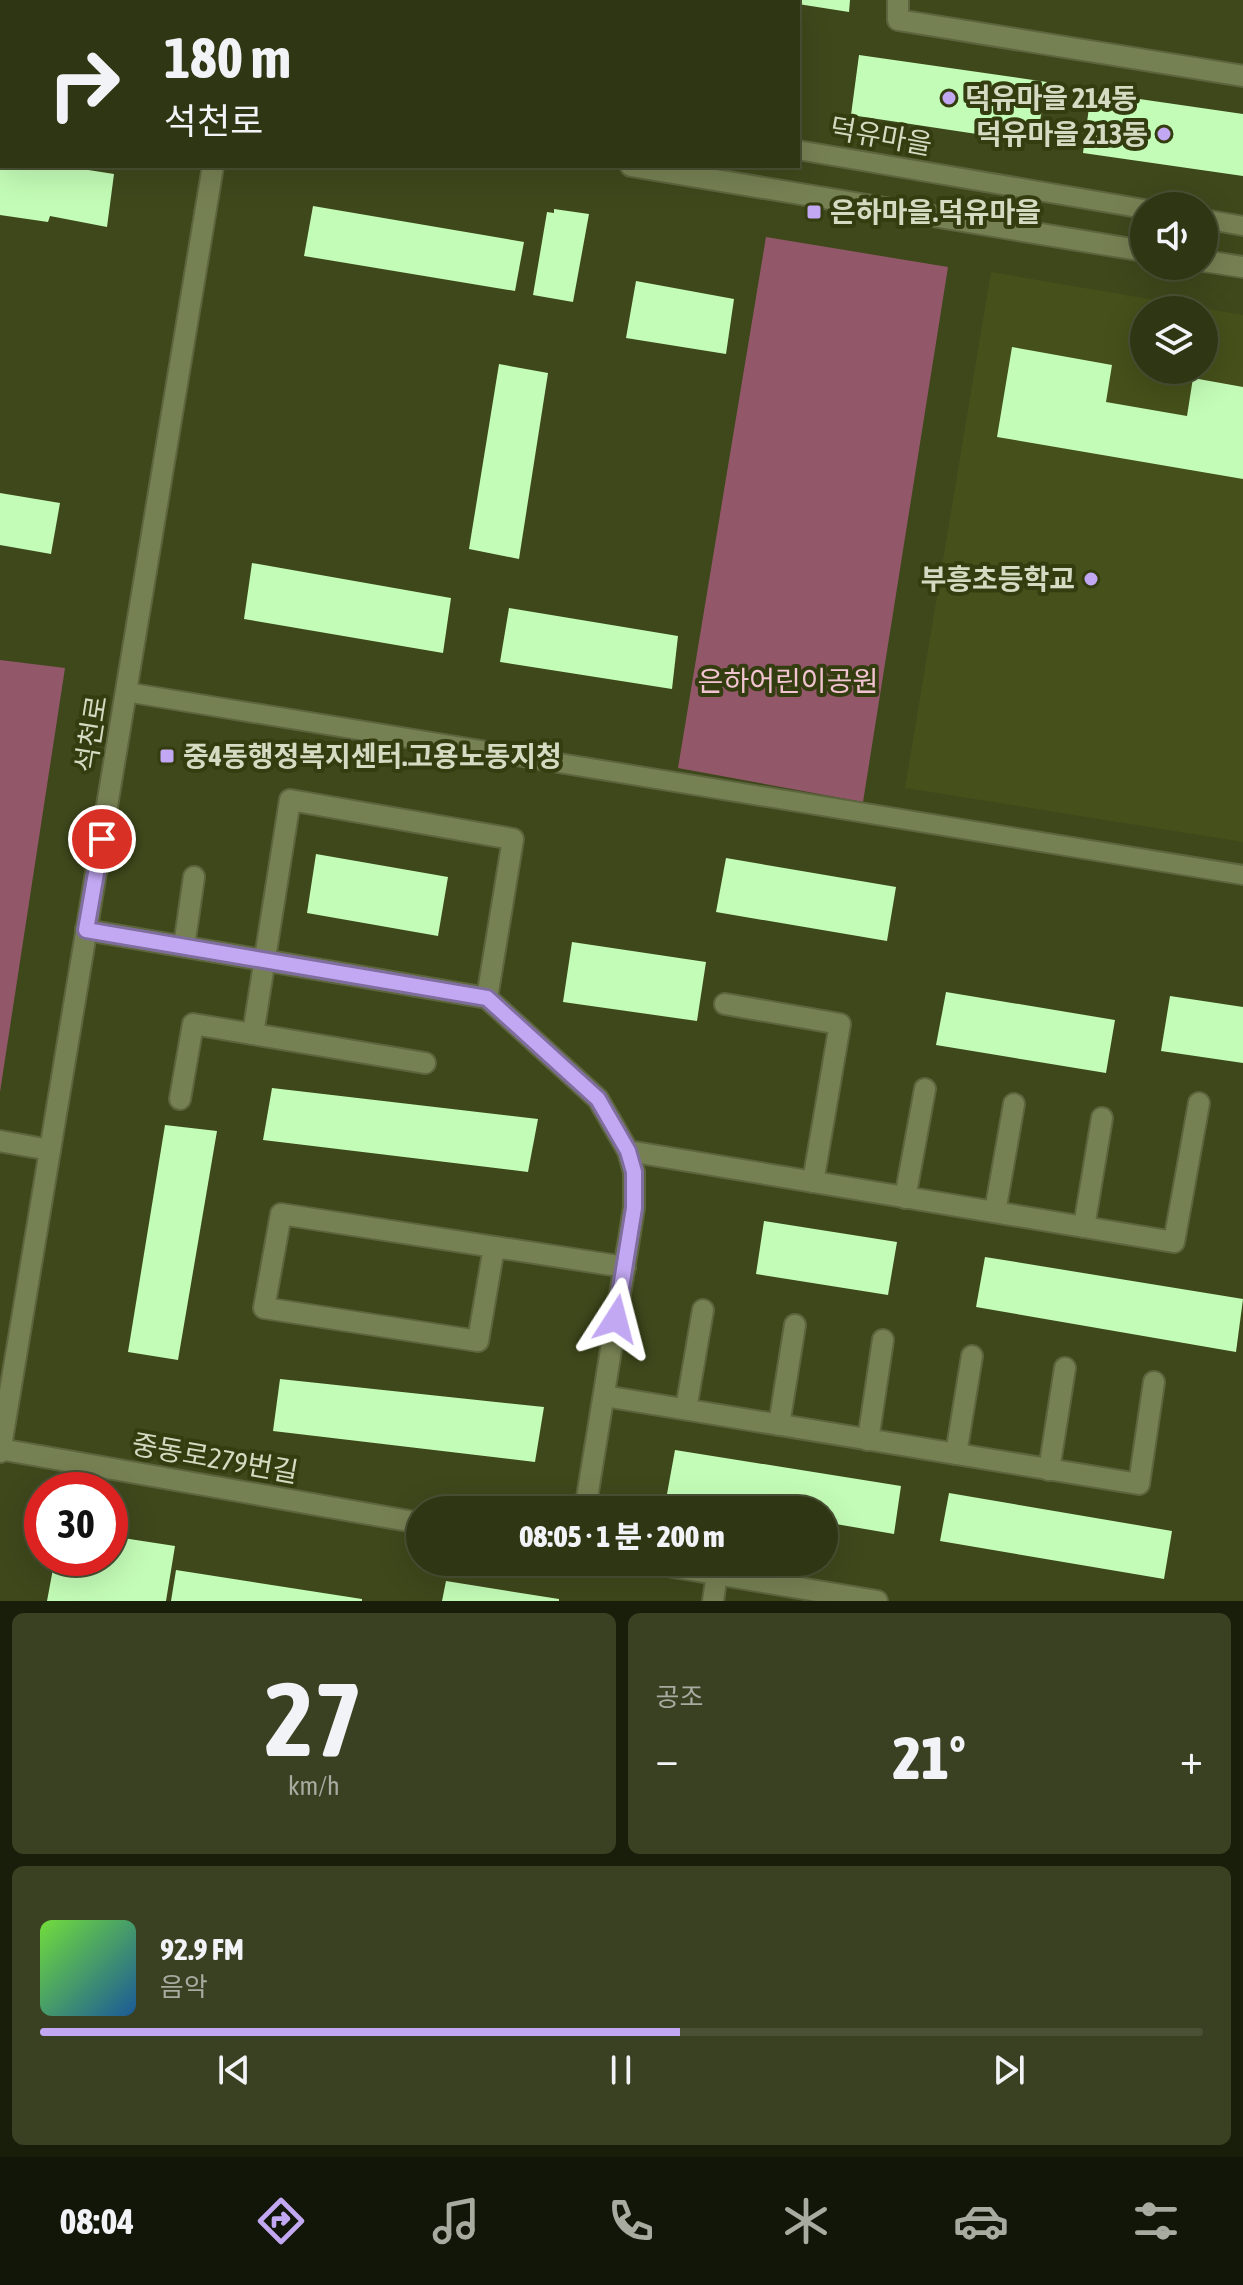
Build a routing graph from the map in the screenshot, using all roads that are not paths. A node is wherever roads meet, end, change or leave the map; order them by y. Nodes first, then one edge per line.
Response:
1 (898, 0) edge
2 (1243, 76) edge
3 (800, 150) edge
4 (213, 168) edge
5 (644, 168) edge
6 (1130, 207) edge
7 (1218, 222) edge
8 (1243, 226) edge
9 (1130, 249) edge
10 (1218, 263) edge
11 (1243, 267) edge
12 (126, 692) junction
13 (1243, 875) edge
14 (194, 877) dead end
15 (86, 930) junction
16 (184, 946) junction
17 (265, 960) junction
18 (487, 998) junction
19 (725, 1004) dead end
20 (253, 1034) junction
21 (425, 1063) dead end
22 (925, 1089) dead end
23 (180, 1099) dead end
24 (1199, 1103) dead end
25 (1014, 1104) dead end
26 (1102, 1118) dead end
27 (0, 1141) edge
28 (50, 1150) junction
29 (628, 1151) junction
30 (813, 1182) junction
31 (905, 1198) junction
32 (995, 1212) junction
33 (1084, 1227) junction
34 (494, 1247) junction
35 (625, 1267) junction
36 (703, 1310) dead end
37 (795, 1325) dead end
38 (883, 1340) dead end
39 (972, 1356) dead end
40 (1065, 1368) dead end
41 (1154, 1382) dead end
42 (604, 1396) junction
43 (686, 1409) junction
44 (779, 1425) junction
45 (868, 1440) junction
46 (0, 1450) edge
47 (956, 1454) junction
48 (1049, 1470) junction
49 (587, 1496) edge
50 (406, 1521) edge
51 (717, 1576) edge
52 (729, 1576) edge
53 (713, 1601) edge
54 (877, 1601) edge

1 - 2 street
3 - 6 street, 덕유마을
4 - 12 street, 석천로
5 - 9 street
7 - 8 street
10 - 11 street
12 - 13 street
12 - 15 street, 석천로
14 - 16 street
15 - 16 street
15 - 28 street, 석천로
16 - 17 street
17 - 18 street
17 - 18 street
17 - 20 street
18 - 29 street
19 - 30 street
20 - 21 street
20 - 23 street
22 - 31 street
24 - 33 street
25 - 32 street
26 - 33 street
27 - 28 street
28 - 46 street, 석천로
29 - 30 street
29 - 35 street
30 - 31 street
31 - 32 street
32 - 33 street
34 - 34 street
34 - 35 street
35 - 42 street
36 - 43 street
37 - 44 street
38 - 45 street
39 - 47 street
40 - 48 street
41 - 48 street
42 - 43 street
42 - 49 street
43 - 44 street
44 - 45 street
45 - 47 street
46 - 50 street, 중동로279번길
47 - 48 street
51 - 53 street
52 - 54 street

